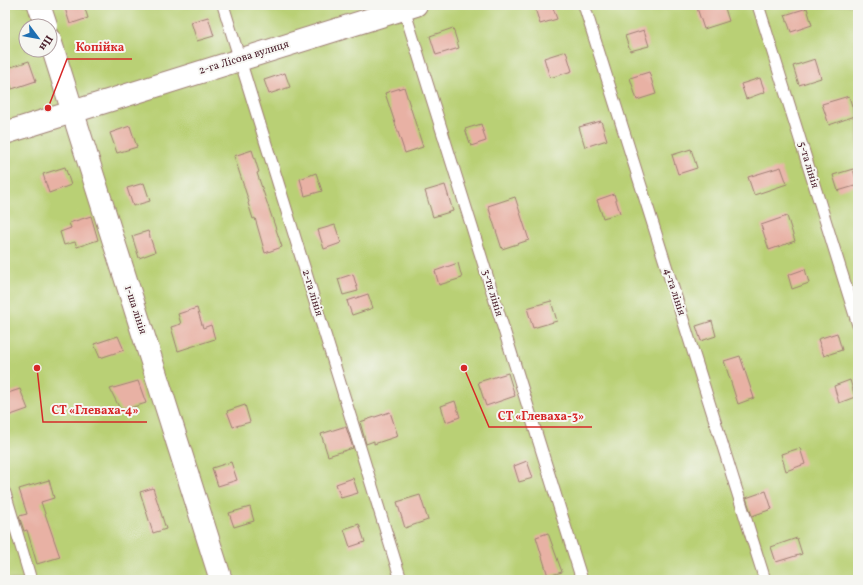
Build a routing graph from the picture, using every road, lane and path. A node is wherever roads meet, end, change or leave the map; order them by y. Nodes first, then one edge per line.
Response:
1 (39, 5) edge
2 (223, 5) edge
3 (584, 5) edge
4 (758, 5) edge
5 (408, 6) edge
6 (43, 18) edge
7 (56, 58) edge
8 (240, 59) junction
9 (72, 112) junction
10 (5, 133) edge
11 (858, 324) edge
12 (5, 493) edge
13 (31, 580) edge
14 (221, 580) edge
15 (401, 580) edge
16 (582, 580) edge
17 (765, 580) edge

1 - 6 street
2 - 8 lane, 2-га лінія
3 - 17 lane, 4-та лінія
4 - 11 lane, 5-та лінія
5 - 8 street, 2-га Лісова вулиця
5 - 16 lane, 3-тя лінія
7 - 9 street, 1-ша лінія
8 - 9 street, 2-га Лісова вулиця
8 - 15 lane, 2-га лінія
9 - 10 street, 2-га Лісова вулиця
9 - 14 street, 1-ша лінія
12 - 13 lane

